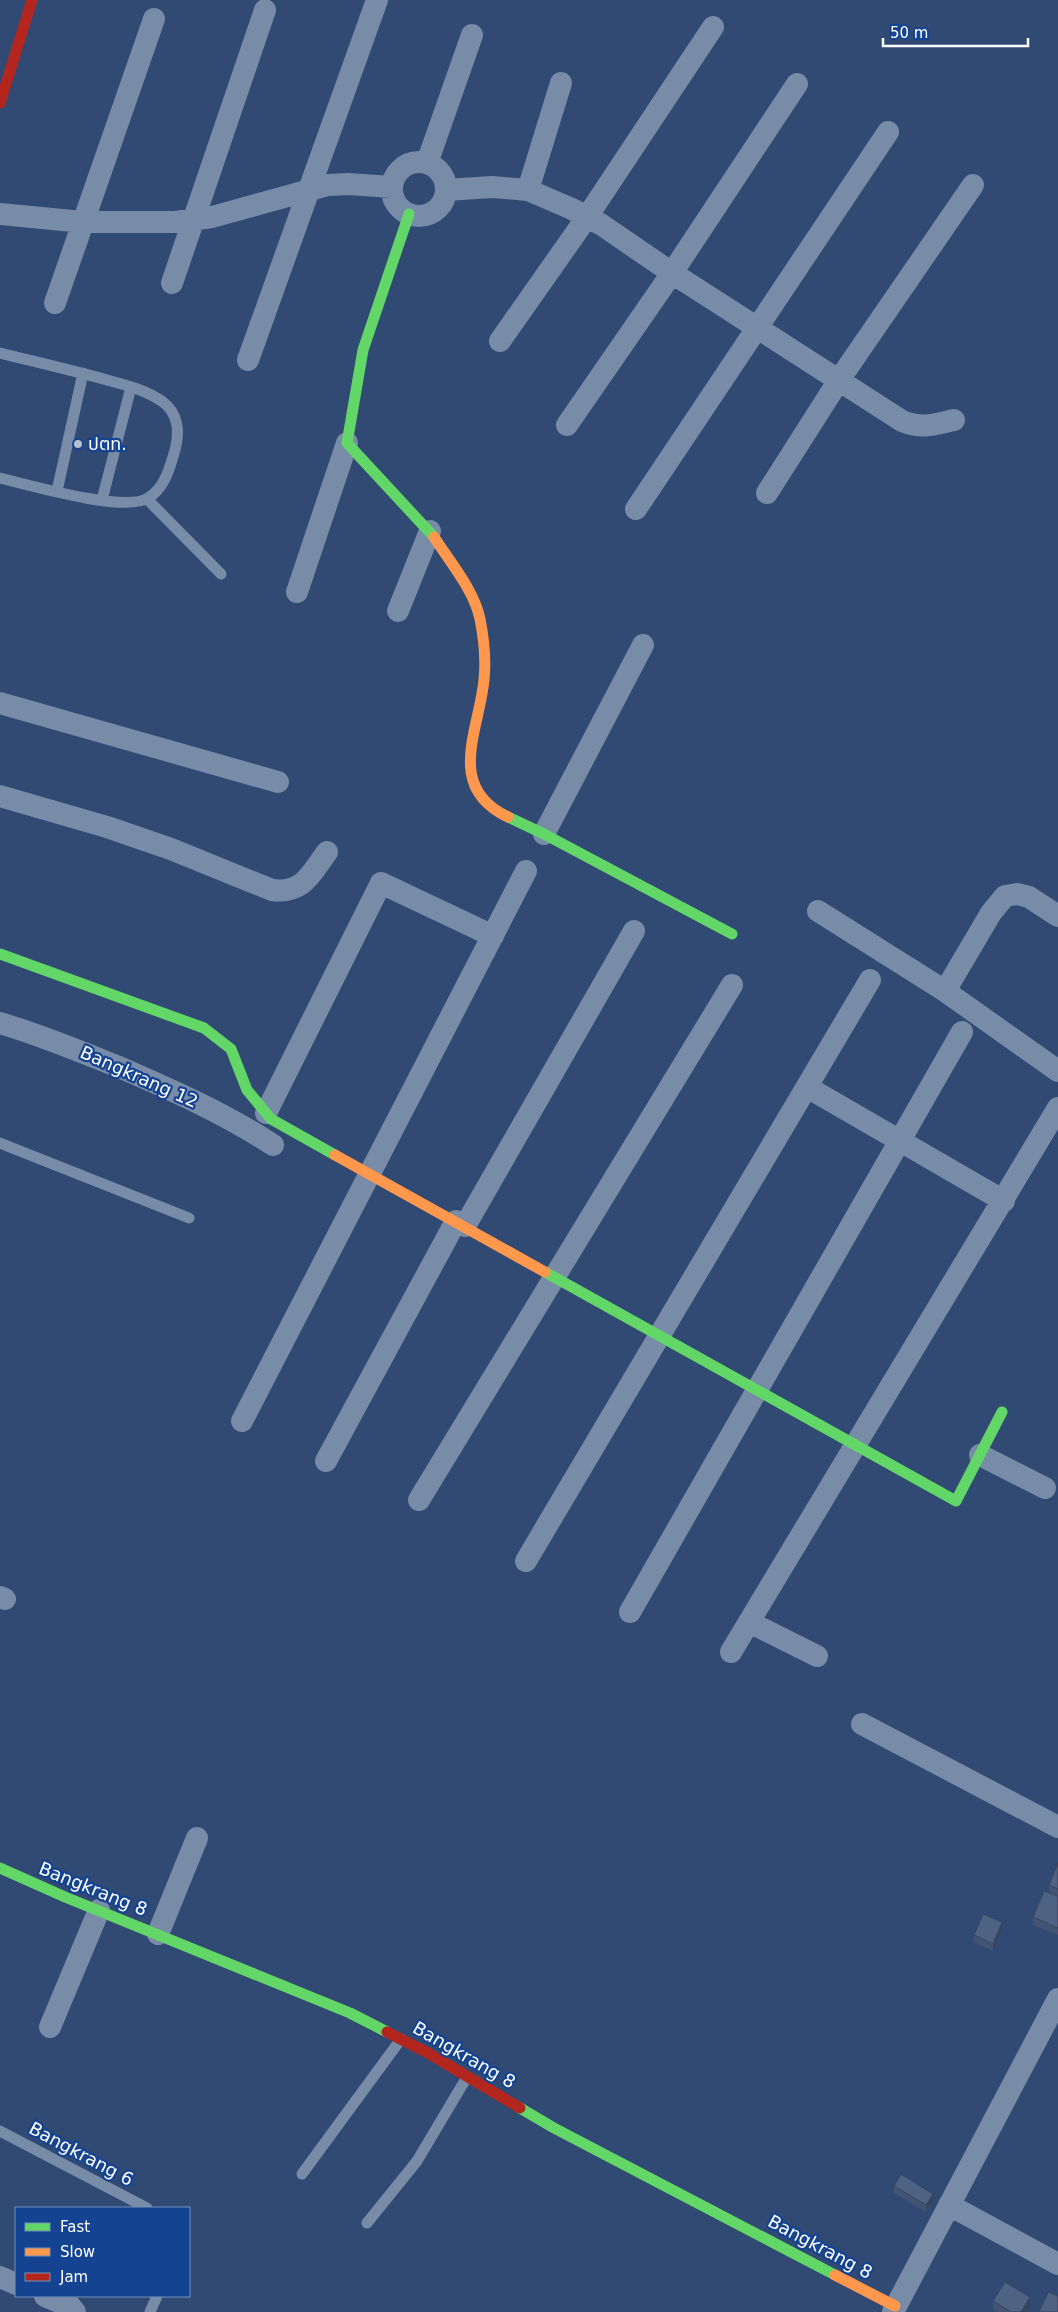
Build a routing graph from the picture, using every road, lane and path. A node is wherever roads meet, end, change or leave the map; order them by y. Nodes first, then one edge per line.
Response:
1 (32, 0) edge
2 (377, 0) edge
3 (265, 10) dead end
4 (154, 19) dead end
5 (712, 27) dead end
6 (472, 35) dead end
7 (561, 82) dead end
8 (797, 84) dead end
9 (0, 103) edge
10 (888, 132) dead end
11 (427, 163) junction
12 (973, 186) dead end
13 (392, 187) junction
14 (309, 190) junction
15 (446, 190) junction
16 (528, 190) junction
17 (0, 214) edge
18 (409, 214) junction
19 (587, 217) junction
20 (193, 219) junction
21 (83, 222) junction
22 (672, 273) junction
23 (172, 283) dead end
24 (55, 303) dead end
25 (756, 327) junction
26 (500, 341) dead end
27 (0, 353) edge
28 (248, 360) dead end
29 (84, 373) junction
30 (839, 380) junction
31 (131, 387) junction
32 (954, 420) dead end
33 (566, 425) dead end
34 (347, 443) junction
35 (0, 478) edge
36 (57, 491) junction
37 (767, 493) dead end
38 (147, 499) junction
39 (102, 500) junction
40 (636, 509) dead end
41 (430, 531) junction
42 (220, 574) dead end
43 (297, 592) dead end
44 (398, 611) dead end
45 (643, 645) dead end
46 (0, 702) edge
47 (278, 782) dead end
48 (0, 796) edge
49 (544, 834) junction
50 (327, 852) dead end
51 (526, 871) dead end
52 (818, 911) dead end
53 (1058, 916) edge
54 (634, 931) dead end
55 (732, 934) dead end
56 (493, 936) junction
57 (0, 954) edge
58 (870, 980) dead end
59 (732, 985) dead end
60 (945, 991) junction
61 (0, 1023) edge
62 (962, 1032) dead end
63 (1058, 1071) edge
64 (807, 1087) junction
65 (1058, 1108) edge
66 (266, 1113) junction
67 (900, 1140) junction
68 (0, 1143) edge
69 (273, 1145) dead end
70 (372, 1174) junction
71 (1004, 1201) junction
72 (189, 1218) dead end
73 (461, 1224) junction
74 (555, 1276) junction
75 (660, 1335) junction
76 (757, 1390) junction
77 (1002, 1412) dead end
78 (242, 1422) dead end
79 (856, 1445) junction
80 (980, 1455) junction
81 (326, 1461) dead end
82 (1045, 1488) dead end
83 (419, 1500) dead end
84 (526, 1561) dead end
85 (630, 1612) dead end
86 (749, 1622) junction
87 (730, 1652) dead end
88 (817, 1656) dead end
89 (862, 1724) dead end
90 (1058, 1827) edge
91 (197, 1838) dead end
92 (0, 1868) edge
93 (99, 1910) junction
94 (158, 1934) junction
95 (1058, 1999) edge
96 (50, 2027) dead end
97 (401, 2039) junction
98 (467, 2077) junction
99 (0, 2131) edge
100 (302, 2174) dead end
101 (949, 2205) junction
102 (145, 2207) edge
103 (367, 2224) dead end
104 (1058, 2264) edge
105 (0, 2277) edge
106 (15, 2284) edge
107 (46, 2297) edge
108 (156, 2297) edge
109 (894, 2309) edge
110 (75, 2312) edge
111 (150, 2312) edge

1 - 9 street
2 - 14 street
3 - 20 street
4 - 21 street
5 - 19 street
6 - 11 street
7 - 16 street
8 - 22 street
10 - 25 street
11 - 13 street
11 - 15 street
12 - 30 street
13 - 14 street
13 - 18 street
14 - 20 street
14 - 28 street
15 - 16 street
15 - 18 street
16 - 19 street
17 - 21 street
18 - 34 street
19 - 22 street
19 - 26 street
20 - 21 street
20 - 23 street
21 - 24 street
22 - 25 street
22 - 33 street
25 - 30 street
25 - 40 street
27 - 29 lane
29 - 31 lane
29 - 36 lane
30 - 32 street
30 - 37 street
31 - 38 lane
31 - 39 lane
34 - 41 street
34 - 43 street
35 - 36 lane
36 - 39 lane
38 - 39 lane
38 - 42 lane
41 - 44 street
41 - 49 street
45 - 49 street
46 - 47 street
48 - 50 street
49 - 55 street
51 - 56 street
52 - 60 street
53 - 60 street
54 - 73 street
56 - 66 street
56 - 70 street
57 - 66 street
58 - 64 street
59 - 74 street
60 - 63 street
61 - 69 street, Bangkrang 12
62 - 67 street
64 - 67 street
64 - 75 street
65 - 71 street
66 - 70 street
67 - 71 street
67 - 76 street
68 - 72 lane
70 - 73 street
70 - 78 street
71 - 79 street
73 - 74 street
73 - 81 street
74 - 75 street
74 - 83 street
75 - 76 street
75 - 84 street
76 - 79 street
76 - 85 street
77 - 80 street
79 - 80 street
79 - 86 street
80 - 82 street
86 - 87 street
86 - 88 street
89 - 90 street
91 - 94 street
92 - 93 street, Bangkrang 8
93 - 94 street, Bangkrang 8
93 - 96 street
94 - 97 street, Bangkrang 8
95 - 101 street
97 - 98 street, Bangkrang 8
97 - 100 lane
98 - 103 lane
98 - 109 street, Bangkrang 8
99 - 102 lane, Bangkrang 6
101 - 104 street
101 - 109 street
105 - 106 street
107 - 110 street
108 - 111 lane

